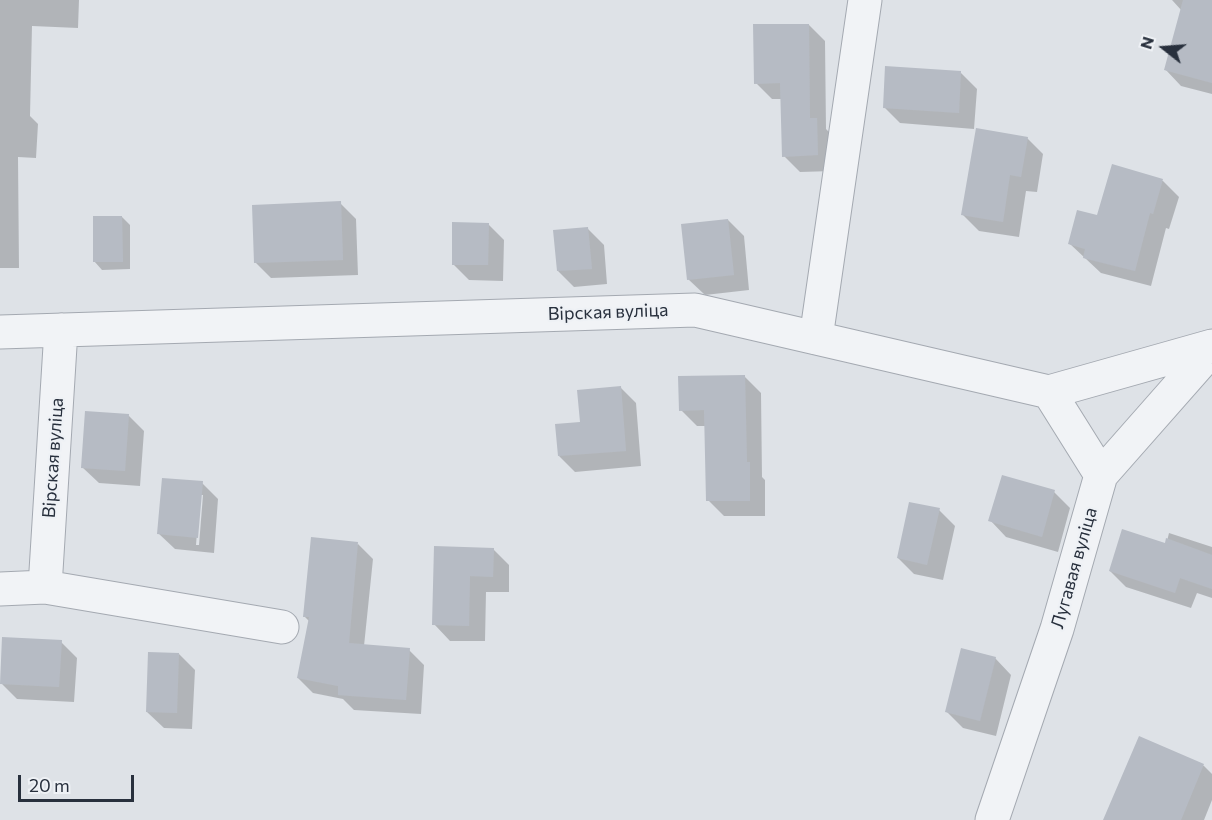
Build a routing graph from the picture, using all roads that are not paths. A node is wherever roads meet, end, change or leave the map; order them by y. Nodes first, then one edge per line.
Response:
1 (865, 0) edge
2 (61, 330) junction
3 (0, 332) edge
4 (816, 338) junction
5 (1212, 347) edge
6 (1049, 392) junction
7 (1101, 475) junction
8 (45, 586) junction
9 (0, 589) edge
10 (282, 627) dead end
11 (992, 820) edge

1 - 4 street
2 - 3 street, Вірская вуліца
2 - 4 street, Вірская вуліца
2 - 8 street, Вірская вуліца
4 - 6 street, Вірская вуліца
5 - 6 street, Лугавая вуліца
5 - 7 street, Лугавая вуліца
6 - 7 street
7 - 11 street, Лугавая вуліца
8 - 9 street
8 - 10 street

